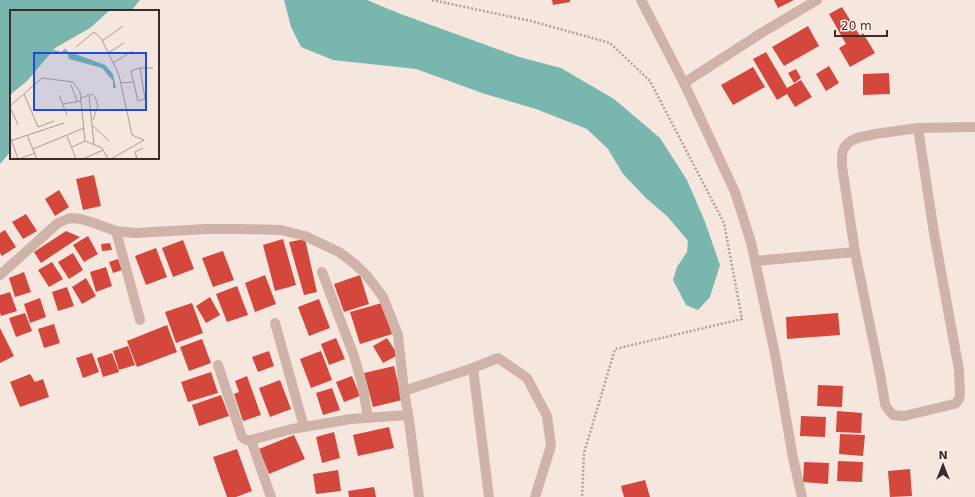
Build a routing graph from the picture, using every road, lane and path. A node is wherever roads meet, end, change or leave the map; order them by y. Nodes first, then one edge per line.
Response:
1 (432, 0) edge
2 (641, 0) edge
3 (817, 0) edge
4 (684, 83) junction
5 (975, 127) edge
6 (918, 128) junction
7 (116, 231) junction
8 (856, 252) junction
9 (755, 261) junction
10 (322, 272) dead end
11 (0, 275) edge
12 (140, 320) dead end
13 (275, 323) dead end
14 (218, 365) dead end
15 (473, 368) junction
16 (404, 391) junction
17 (408, 415) junction
18 (368, 418) junction
19 (304, 427) junction
20 (251, 440) junction
21 (271, 497) edge
22 (419, 497) edge
23 (489, 497) edge
24 (535, 497) edge
25 (582, 497) edge
26 (802, 497) edge

1 - 25 path
2 - 4 street
3 - 4 street
4 - 9 street
5 - 6 street
6 - 8 street
6 - 8 street
7 - 11 street
7 - 12 street
7 - 16 street
8 - 9 street
9 - 26 street
10 - 18 street
13 - 19 street
14 - 20 street
15 - 16 street
15 - 23 street
15 - 24 street
16 - 17 street
17 - 18 street
17 - 22 street
18 - 19 street
19 - 20 street
20 - 21 street

